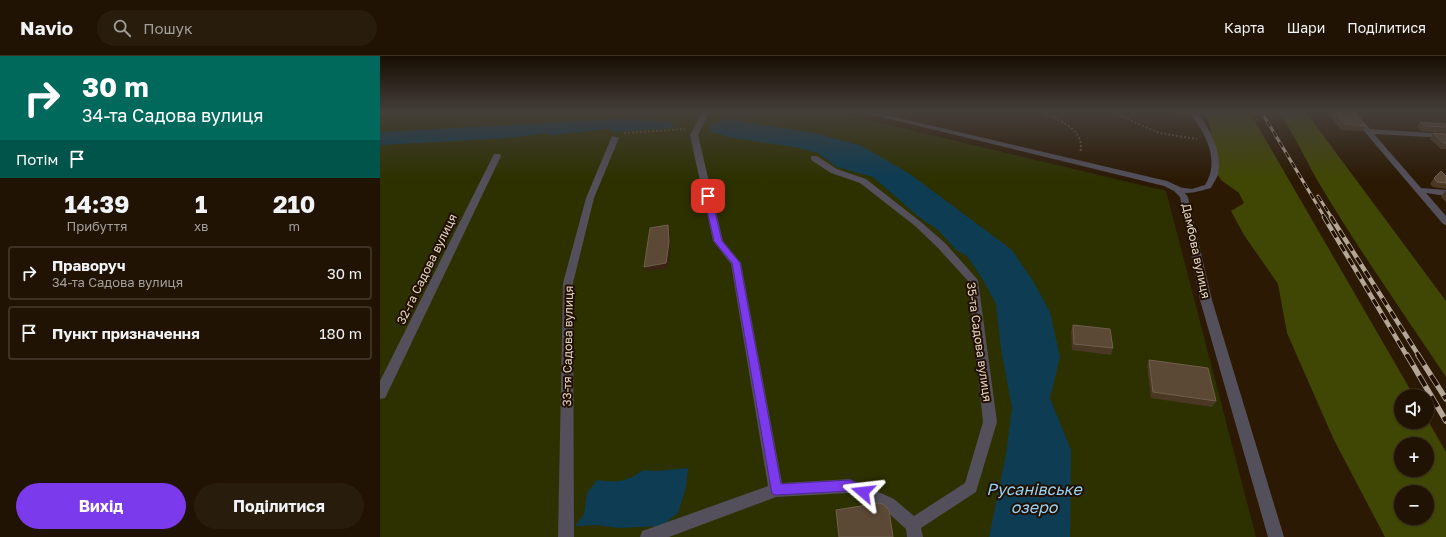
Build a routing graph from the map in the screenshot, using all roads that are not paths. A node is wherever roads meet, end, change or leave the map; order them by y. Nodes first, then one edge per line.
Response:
1 (695, 133) edge
2 (955, 133) edge
3 (1207, 133) edge
4 (1369, 133) edge
5 (1406, 133) edge
6 (1446, 136) edge
7 (615, 138) road end
8 (497, 156) dead end
9 (814, 158) dead end
10 (1177, 189) junction
11 (1418, 190) junction
12 (1446, 193) edge
13 (1446, 222) edge
14 (380, 394) edge
15 (776, 490) junction
16 (914, 531) edge
17 (566, 537) edge
18 (648, 537) edge
19 (1276, 537) edge

1 - 15 street
2 - 10 street, Дамбова вулиця
3 - 10 lane
4 - 11 street
5 - 6 street
7 - 17 street, 33-тя Садова вулиця
8 - 14 street, 32-га Садова вулиця
9 - 16 street, 35-та Садова вулиця
10 - 19 street, Дамбова вулиця
11 - 12 street
11 - 13 street
15 - 16 street
15 - 18 street

